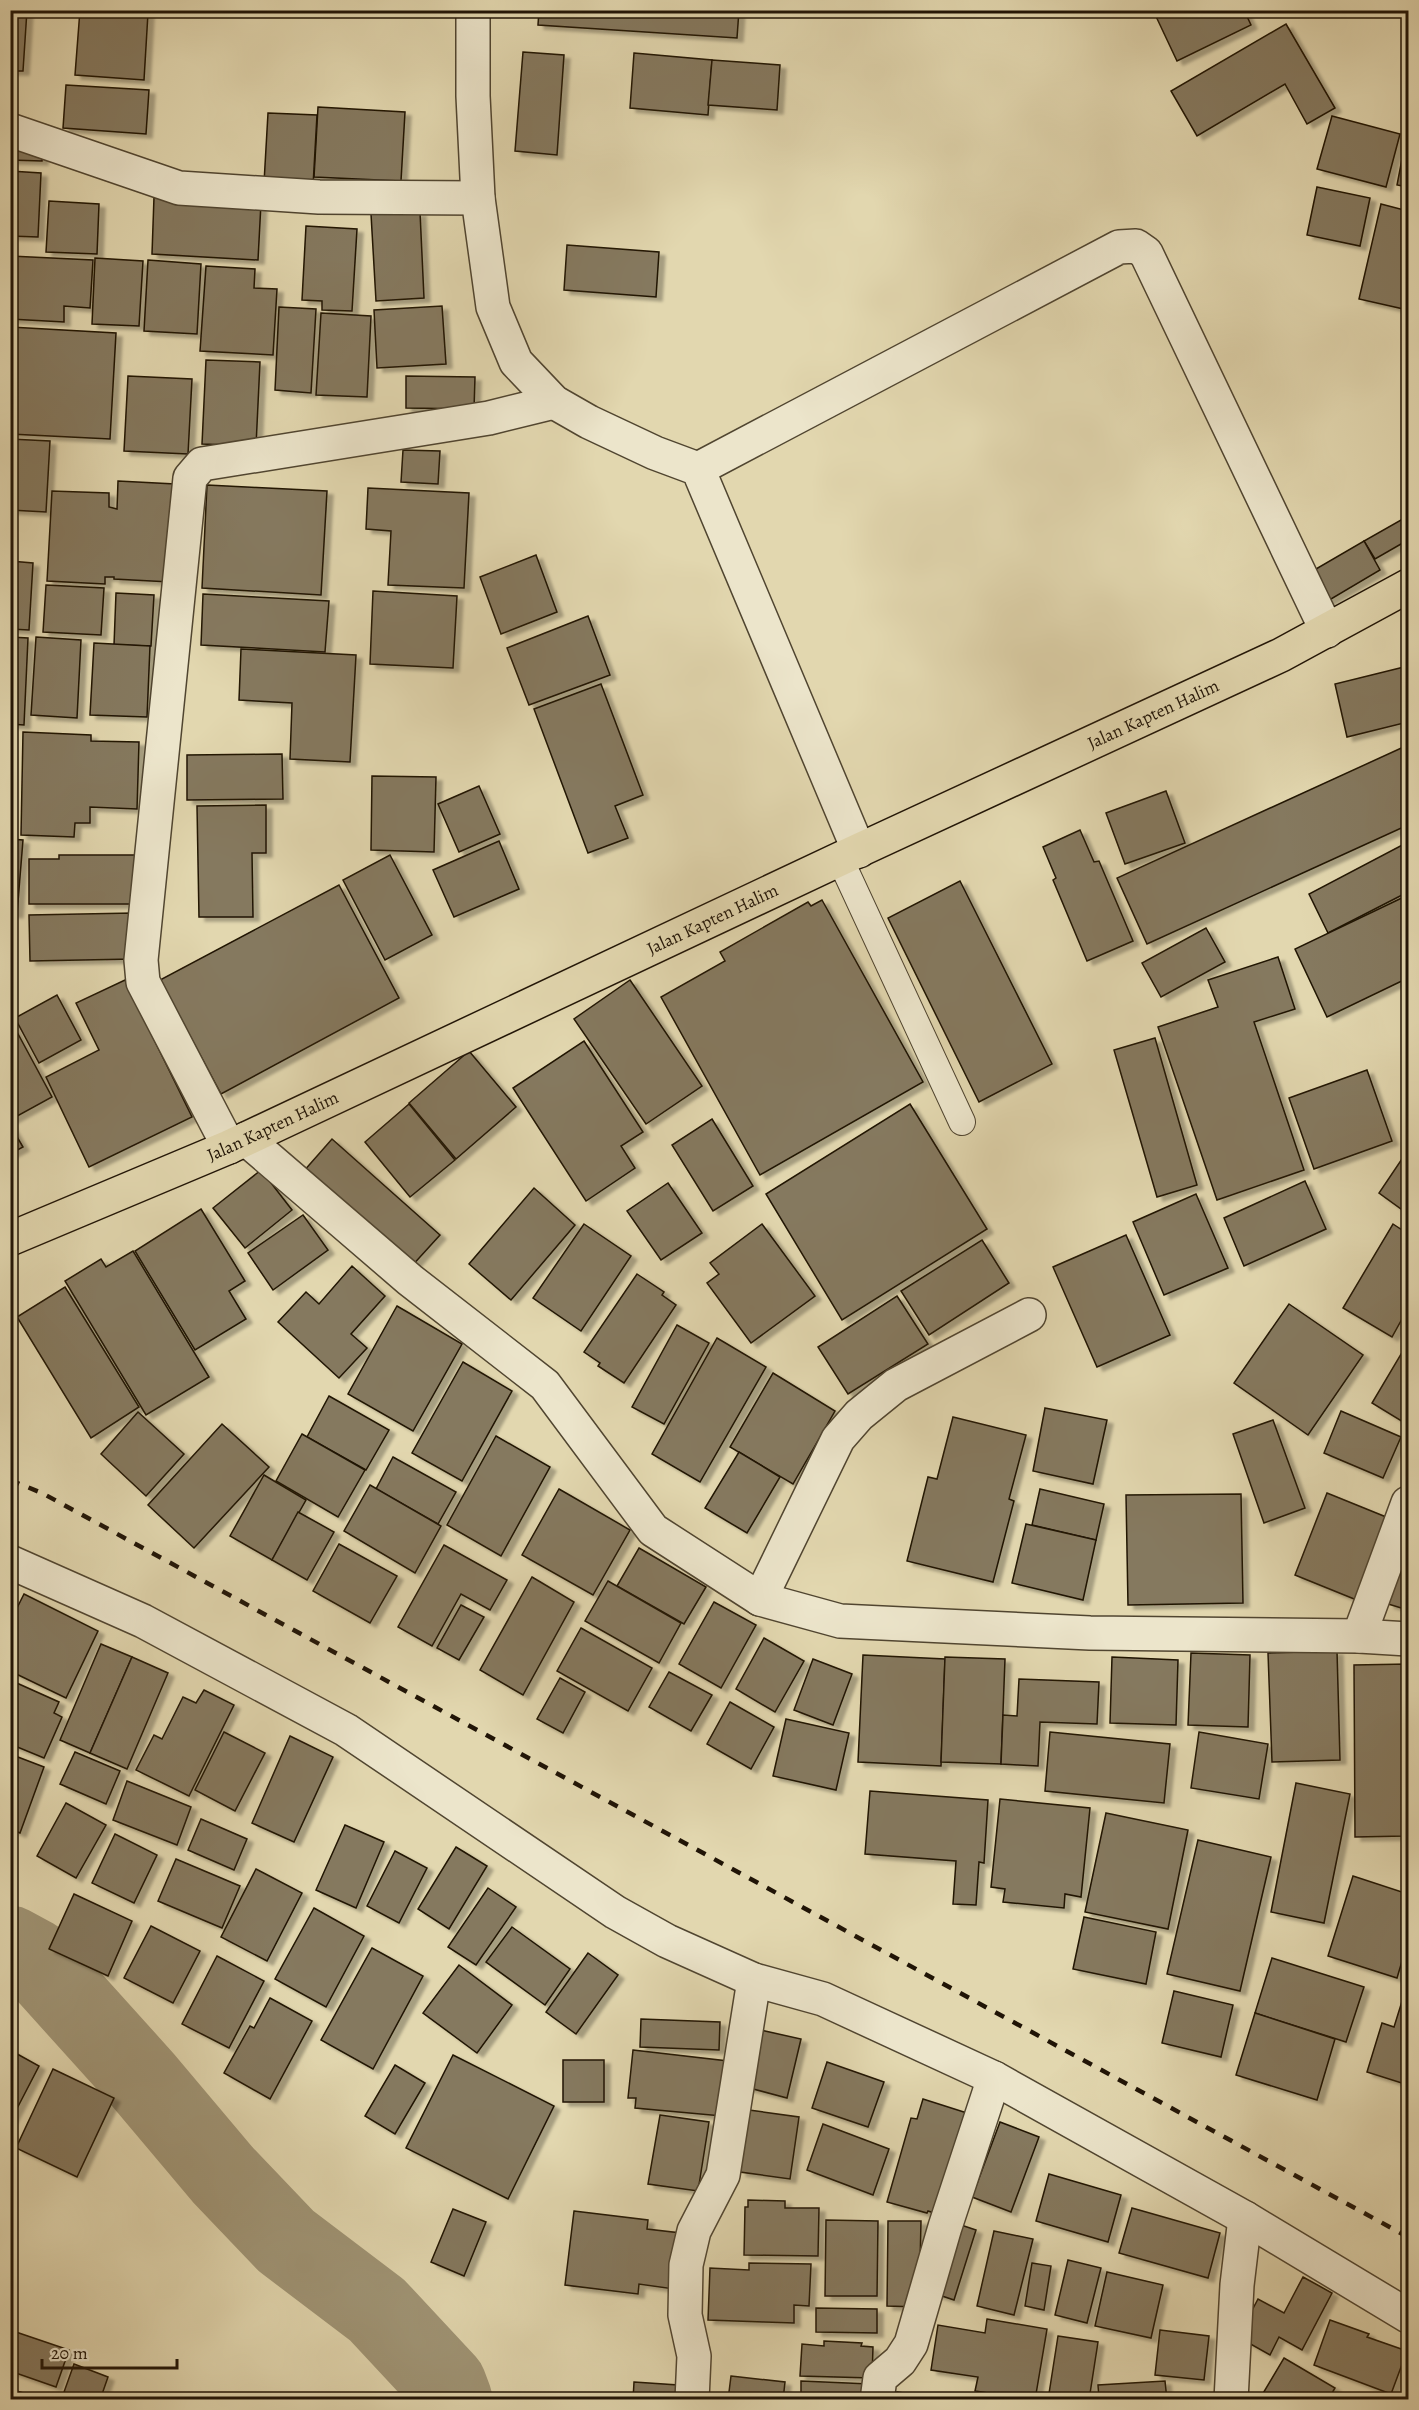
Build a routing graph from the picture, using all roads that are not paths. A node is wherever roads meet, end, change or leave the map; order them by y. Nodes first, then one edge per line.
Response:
1 (472, 10) edge
2 (10, 130) edge
3 (478, 198) junction
4 (554, 402) junction
5 (698, 469) junction
6 (1406, 596) edge
7 (1327, 631) junction
8 (849, 855) junction
9 (962, 1122) dead end
10 (238, 1143) junction
11 (10, 1239) edge
12 (1029, 1315) dead end
13 (1408, 1503) edge
14 (11, 1564) edge
15 (760, 1599) junction
16 (1359, 1636) junction
17 (1408, 1639) edge
18 (754, 1980) junction
19 (994, 2078) junction
20 (1245, 2218) junction
21 (1408, 2316) edge
22 (692, 2400) edge
23 (877, 2400) edge
24 (1231, 2400) edge

1 - 3 street
2 - 3 street
3 - 4 street
4 - 5 street
4 - 10 street
5 - 7 street
5 - 8 street
6 - 7 main road, Jalan Kapten Halim
7 - 8 main road, Jalan Kapten Halim
8 - 9 lane
8 - 10 main road, Jalan Kapten Halim
10 - 11 main road, Jalan Kapten Halim
10 - 15 street
12 - 15 street
13 - 16 street
14 - 18 street
15 - 16 street
16 - 17 street
18 - 19 street
18 - 22 street
19 - 20 street
19 - 23 street
20 - 21 street
20 - 24 street

